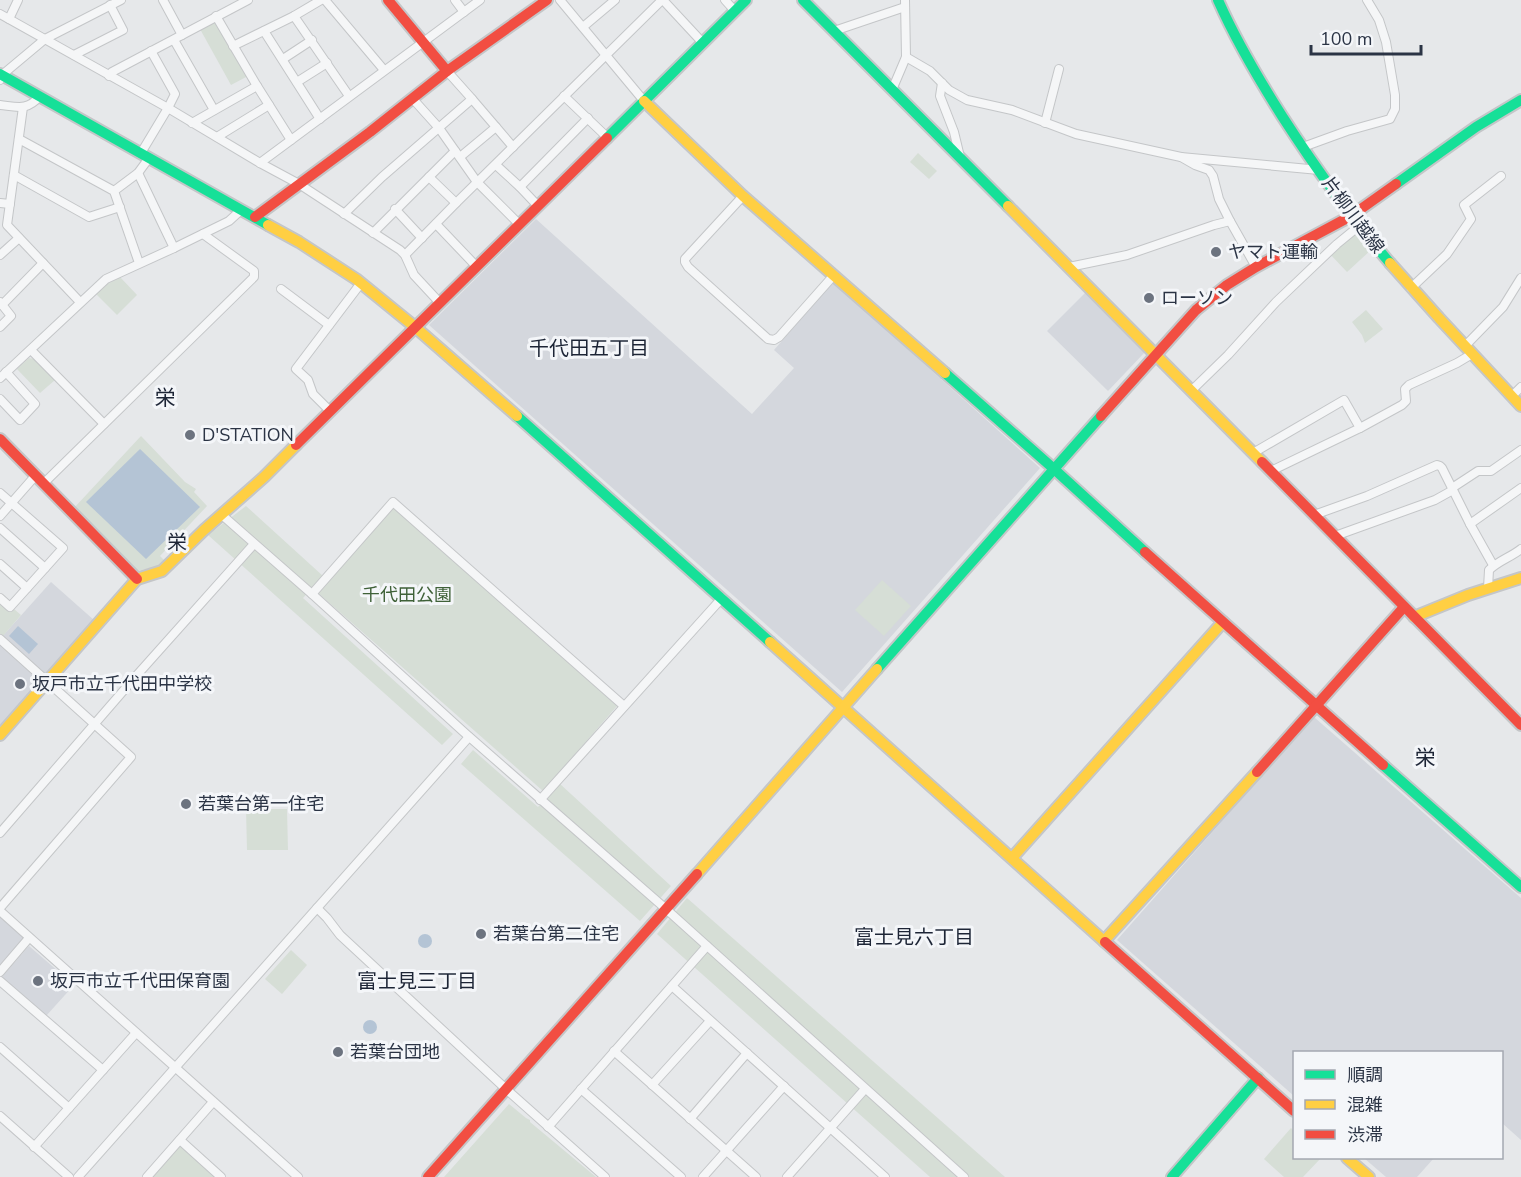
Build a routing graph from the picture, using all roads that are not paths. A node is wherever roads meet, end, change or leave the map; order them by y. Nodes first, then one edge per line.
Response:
1 (18, 0) edge
2 (121, 0) edge
3 (163, 0) edge
4 (248, 0) edge
5 (323, 0) edge
6 (388, 0) edge
7 (455, 0) edge
8 (480, 0) edge
9 (547, 0) edge
10 (560, 0) edge
11 (615, 0) edge
12 (663, 0) edge
13 (725, 0) edge
14 (746, 0) edge
15 (803, 0) edge
16 (1218, 0) edge
17 (1367, 0) edge
18 (905, 4) edge
19 (110, 5) junction
20 (735, 11) junction
21 (464, 12) junction
22 (0, 14) edge
23 (216, 16) junction
24 (294, 16) junction
25 (9, 19) junction
26 (583, 27) junction
27 (264, 31) junction
28 (834, 31) junction
29 (182, 36) junction
30 (45, 39) junction
31 (174, 40) junction
32 (312, 40) junction
33 (422, 42) junction
34 (702, 42) junction
35 (233, 46) junction
36 (151, 51) junction
37 (74, 55) junction
38 (607, 56) junction
39 (906, 57) junction
40 (283, 59) junction
41 (327, 63) junction
42 (1059, 69) dead end
43 (384, 70) junction
44 (447, 71) junction
45 (109, 75) junction
46 (1, 77) edge
47 (297, 82) junction
48 (942, 84) junction
49 (257, 86) junction
50 (892, 90) junction
51 (40, 96) junction
52 (350, 96) junction
53 (564, 96) junction
54 (412, 98) junction
55 (472, 99) junction
56 (1521, 100) edge
57 (644, 101) junction
58 (0, 105) edge
59 (269, 105) junction
60 (23, 107) junction
61 (168, 108) junction
62 (214, 110) junction
63 (320, 118) junction
64 (588, 118) junction
65 (192, 123) junction
66 (1045, 123) junction
67 (496, 127) junction
68 (438, 128) junction
69 (217, 137) junction
70 (608, 138) junction
71 (19, 140) junction
72 (291, 140) junction
73 (513, 147) junction
74 (1303, 147) junction
75 (458, 154) junction
76 (145, 156) junction
77 (1181, 157) junction
78 (960, 159) junction
79 (260, 163) junction
80 (496, 165) junction
81 (1319, 170) junction
82 (138, 173) junction
83 (14, 175) junction
84 (1501, 176) dead end
85 (429, 177) junction
86 (477, 182) junction
87 (299, 184) junction
88 (520, 187) junction
89 (114, 191) junction
90 (743, 196) junction
91 (0, 203) edge
92 (456, 203) junction
93 (10, 204) junction
94 (538, 206) junction
95 (120, 207) junction
96 (241, 210) junction
97 (395, 210) junction
98 (344, 214) junction
99 (1351, 216) junction
100 (255, 217) junction
101 (1230, 221) junction
102 (519, 224) junction
103 (436, 225) junction
104 (1359, 226) junction
105 (373, 233) junction
106 (203, 234) junction
107 (19, 238) junction
108 (422, 238) junction
109 (174, 248) junction
110 (0, 255) edge
111 (405, 255) junction
112 (43, 263) junction
113 (139, 263) junction
114 (477, 267) junction
115 (1069, 267) junction
116 (1256, 267) junction
117 (834, 275) junction
118 (1521, 278) edge
119 (361, 283) junction
120 (1411, 288) junction
121 (281, 289) dead end
122 (80, 302) junction
123 (1, 303) edge
124 (440, 303) junction
125 (329, 325) junction
126 (0, 327) edge
127 (415, 327) junction
128 (31, 350) junction
129 (1469, 350) junction
130 (1155, 354) junction
131 (3, 375) edge
132 (1521, 387) edge
133 (1191, 391) junction
134 (0, 399) edge
135 (1518, 401) edge
136 (330, 411) junction
137 (104, 424) junction
138 (1360, 428) junction
139 (0, 439) edge
140 (1521, 450) edge
141 (1253, 453) junction
142 (1054, 469) junction
143 (1271, 471) junction
144 (40, 479) junction
145 (1521, 488) edge
146 (1452, 489) junction
147 (0, 493) edge
148 (11, 503) junction
149 (1314, 514) junction
150 (222, 515) junction
151 (0, 516) edge
152 (1470, 524) junction
153 (0, 528) edge
154 (1335, 536) junction
155 (254, 544) junction
156 (1521, 549) edge
157 (0, 564) edge
158 (1493, 565) junction
159 (45, 568) junction
160 (1521, 578) edge
161 (137, 579) junction
162 (27, 588) junction
163 (1488, 588) junction
164 (312, 594) junction
165 (0, 598) edge
166 (722, 598) junction
167 (1404, 607) junction
168 (1414, 617) junction
169 (1223, 622) junction
170 (0, 639) edge
171 (48, 682) junction
172 (1316, 705) junction
173 (624, 706) junction
174 (843, 707) junction
175 (95, 724) junction
176 (1521, 725) edge
177 (0, 735) edge
178 (469, 737) junction
179 (540, 800) junction
180 (0, 833) edge
181 (1012, 858) junction
182 (1521, 887) edge
183 (317, 908) junction
184 (0, 909) edge
185 (666, 909) junction
186 (29, 938) junction
187 (1104, 941) junction
188 (707, 946) junction
189 (0, 972) edge
190 (0, 981) edge
191 (672, 986) junction
192 (710, 1020) junction
193 (136, 1033) junction
194 (0, 1047) edge
195 (614, 1051) junction
196 (747, 1053) junction
197 (175, 1068) junction
198 (103, 1070) junction
199 (1258, 1078) junction
200 (652, 1085) junction
201 (784, 1086) junction
202 (506, 1089) junction
203 (581, 1089) junction
204 (866, 1089) junction
205 (213, 1102) junction
206 (69, 1108) junction
207 (1293, 1110) edge
208 (0, 1116) edge
209 (690, 1119) junction
210 (548, 1127) junction
211 (831, 1128) junction
212 (180, 1140) junction
213 (34, 1147) junction
214 (726, 1151) junction
215 (1348, 1159) edge
216 (876, 1169) junction
217 (69, 1177) edge
218 (78, 1177) edge
219 (147, 1177) edge
220 (221, 1177) edge
221 (298, 1177) edge
222 (428, 1177) edge
223 (605, 1177) edge
224 (681, 1177) edge
225 (703, 1177) edge
226 (756, 1177) edge
227 (788, 1177) edge
228 (869, 1177) edge
229 (885, 1177) edge
230 (963, 1177) edge
231 (1172, 1177) edge
232 (1369, 1177) edge

1 - 25 street
2 - 19 street
3 - 29 street
4 - 23 street
5 - 24 street
5 - 43 street
6 - 33 street
7 - 21 street
8 - 21 street
9 - 44 street
10 - 26 street
11 - 26 street
12 - 34 street
12 - 38 street
13 - 20 street
14 - 20 street
15 - 28 street
16 - 74 street, 片柳川越線
17 - 74 street
18 - 28 street
18 - 39 street
19 - 30 street
19 - 37 street
20 - 34 street
21 - 33 street
22 - 25 street
23 - 29 street
23 - 35 street
24 - 27 street
24 - 32 street
25 - 30 street
26 - 38 street
27 - 35 street
27 - 40 street
28 - 50 street
29 - 31 street
30 - 37 street
30 - 46 street
31 - 36 street
31 - 62 street
32 - 40 street
32 - 41 street
33 - 43 street
33 - 44 street
34 - 57 street
35 - 49 street
36 - 45 street
36 - 61 street
37 - 45 street
38 - 53 street
38 - 57 street
39 - 48 street
39 - 50 street
40 - 47 street
41 - 47 street
41 - 52 street
42 - 66 street
43 - 52 street
44 - 54 street
44 - 55 street
45 - 61 street
46 - 51 street
47 - 63 street
48 - 66 street
48 - 78 street
49 - 59 street
49 - 62 street
50 - 78 street
51 - 60 street
51 - 76 street
52 - 63 street
53 - 64 street
53 - 73 street
54 - 68 street
54 - 87 street
55 - 67 street
55 - 68 street
56 - 99 street
57 - 70 street
57 - 90 street
58 - 60 street
59 - 69 street
59 - 72 street
60 - 71 street
61 - 65 street
61 - 76 street
62 - 65 street
63 - 72 street
64 - 70 street
64 - 88 street
65 - 69 street
66 - 77 street
67 - 73 street
67 - 75 street
68 - 75 street
68 - 98 street
69 - 79 street
70 - 94 street
71 - 83 street
71 - 89 street
72 - 79 street
73 - 80 street
74 - 81 street, 片柳川越線
75 - 85 street
75 - 86 street
76 - 82 street
76 - 96 street
77 - 81 street
77 - 101 street
78 - 115 street
79 - 87 street
80 - 86 street
80 - 88 street
81 - 99 street, 片柳川越線
82 - 89 street
82 - 109 street
83 - 93 street
83 - 95 street
84 - 120 street
85 - 92 street
85 - 97 street
86 - 92 street
86 - 102 street
87 - 98 street
87 - 100 street
88 - 94 street
89 - 95 street
90 - 117 street
90 - 117 street
91 - 93 street
92 - 103 street
93 - 107 street
94 - 102 street
95 - 113 street
96 - 100 street
96 - 106 street
97 - 105 street
97 - 108 street
98 - 105 street
99 - 104 street, 片柳川越線
99 - 116 street
100 - 119 street
101 - 115 street
101 - 116 street
102 - 114 street
103 - 108 street
103 - 114 street
104 - 120 street, 片柳川越線
104 - 133 street
105 - 111 street
106 - 109 street
106 - 137 street
107 - 110 street
107 - 112 street
108 - 111 street
109 - 113 street
111 - 124 street
112 - 122 street
112 - 123 street
113 - 122 street
114 - 124 street
115 - 130 street
116 - 130 street
117 - 142 street
118 - 129 street
119 - 125 street
119 - 127 street
120 - 129 street, 片柳川越線
121 - 125 street
122 - 128 street
123 - 126 street
124 - 127 street
125 - 136 street
127 - 136 street
127 - 166 street
128 - 131 street
128 - 137 street
129 - 135 street, 片柳川越線
129 - 138 street
130 - 133 street
130 - 142 street
131 - 134 street
132 - 135 street
133 - 141 street
136 - 150 street
137 - 144 street
138 - 141 street
138 - 143 street
139 - 144 street
140 - 146 street
141 - 143 street
142 - 169 street
142 - 174 street
143 - 149 street
144 - 148 street
144 - 161 street
145 - 152 street
146 - 149 street
146 - 152 street
146 - 154 street
147 - 148 street
148 - 151 street
148 - 159 street
149 - 154 street
150 - 155 street
150 - 161 street
152 - 158 street
153 - 159 street
154 - 167 street
155 - 164 street
155 - 175 street
156 - 158 street
157 - 162 street
158 - 163 street
159 - 162 street
160 - 163 street
161 - 171 street
162 - 165 street
163 - 168 street
164 - 173 street
164 - 178 street
166 - 173 street
166 - 174 street
167 - 168 street
167 - 172 street
168 - 176 street
169 - 172 street
169 - 181 street
170 - 171 street
171 - 175 street
171 - 177 street
172 - 182 street
172 - 187 street
173 - 179 street
174 - 181 street
174 - 185 street
175 - 180 street
175 - 184 street
178 - 179 street
178 - 183 street
179 - 185 street
181 - 187 street
183 - 197 street
183 - 202 street
184 - 186 street
185 - 188 street
185 - 202 street
186 - 189 street
186 - 193 street
187 - 199 street
188 - 191 street
188 - 204 street
190 - 198 street
191 - 192 street
191 - 195 street
192 - 196 street
192 - 200 street
193 - 197 street
193 - 198 street
194 - 206 street
195 - 200 street
195 - 203 street
196 - 201 street
196 - 209 street
197 - 205 street
197 - 218 street
198 - 206 street
199 - 207 street
199 - 231 street
200 - 209 street
201 - 211 street
201 - 214 street
202 - 210 street
202 - 222 street
203 - 210 street
203 - 224 street
204 - 211 street
204 - 230 street
205 - 212 street
205 - 221 street
206 - 213 street
208 - 213 street
209 - 214 street
210 - 223 street
211 - 216 street
211 - 227 street
212 - 219 street
212 - 220 street
213 - 217 street
214 - 225 street
214 - 226 street
215 - 232 street
216 - 228 street
216 - 229 street

